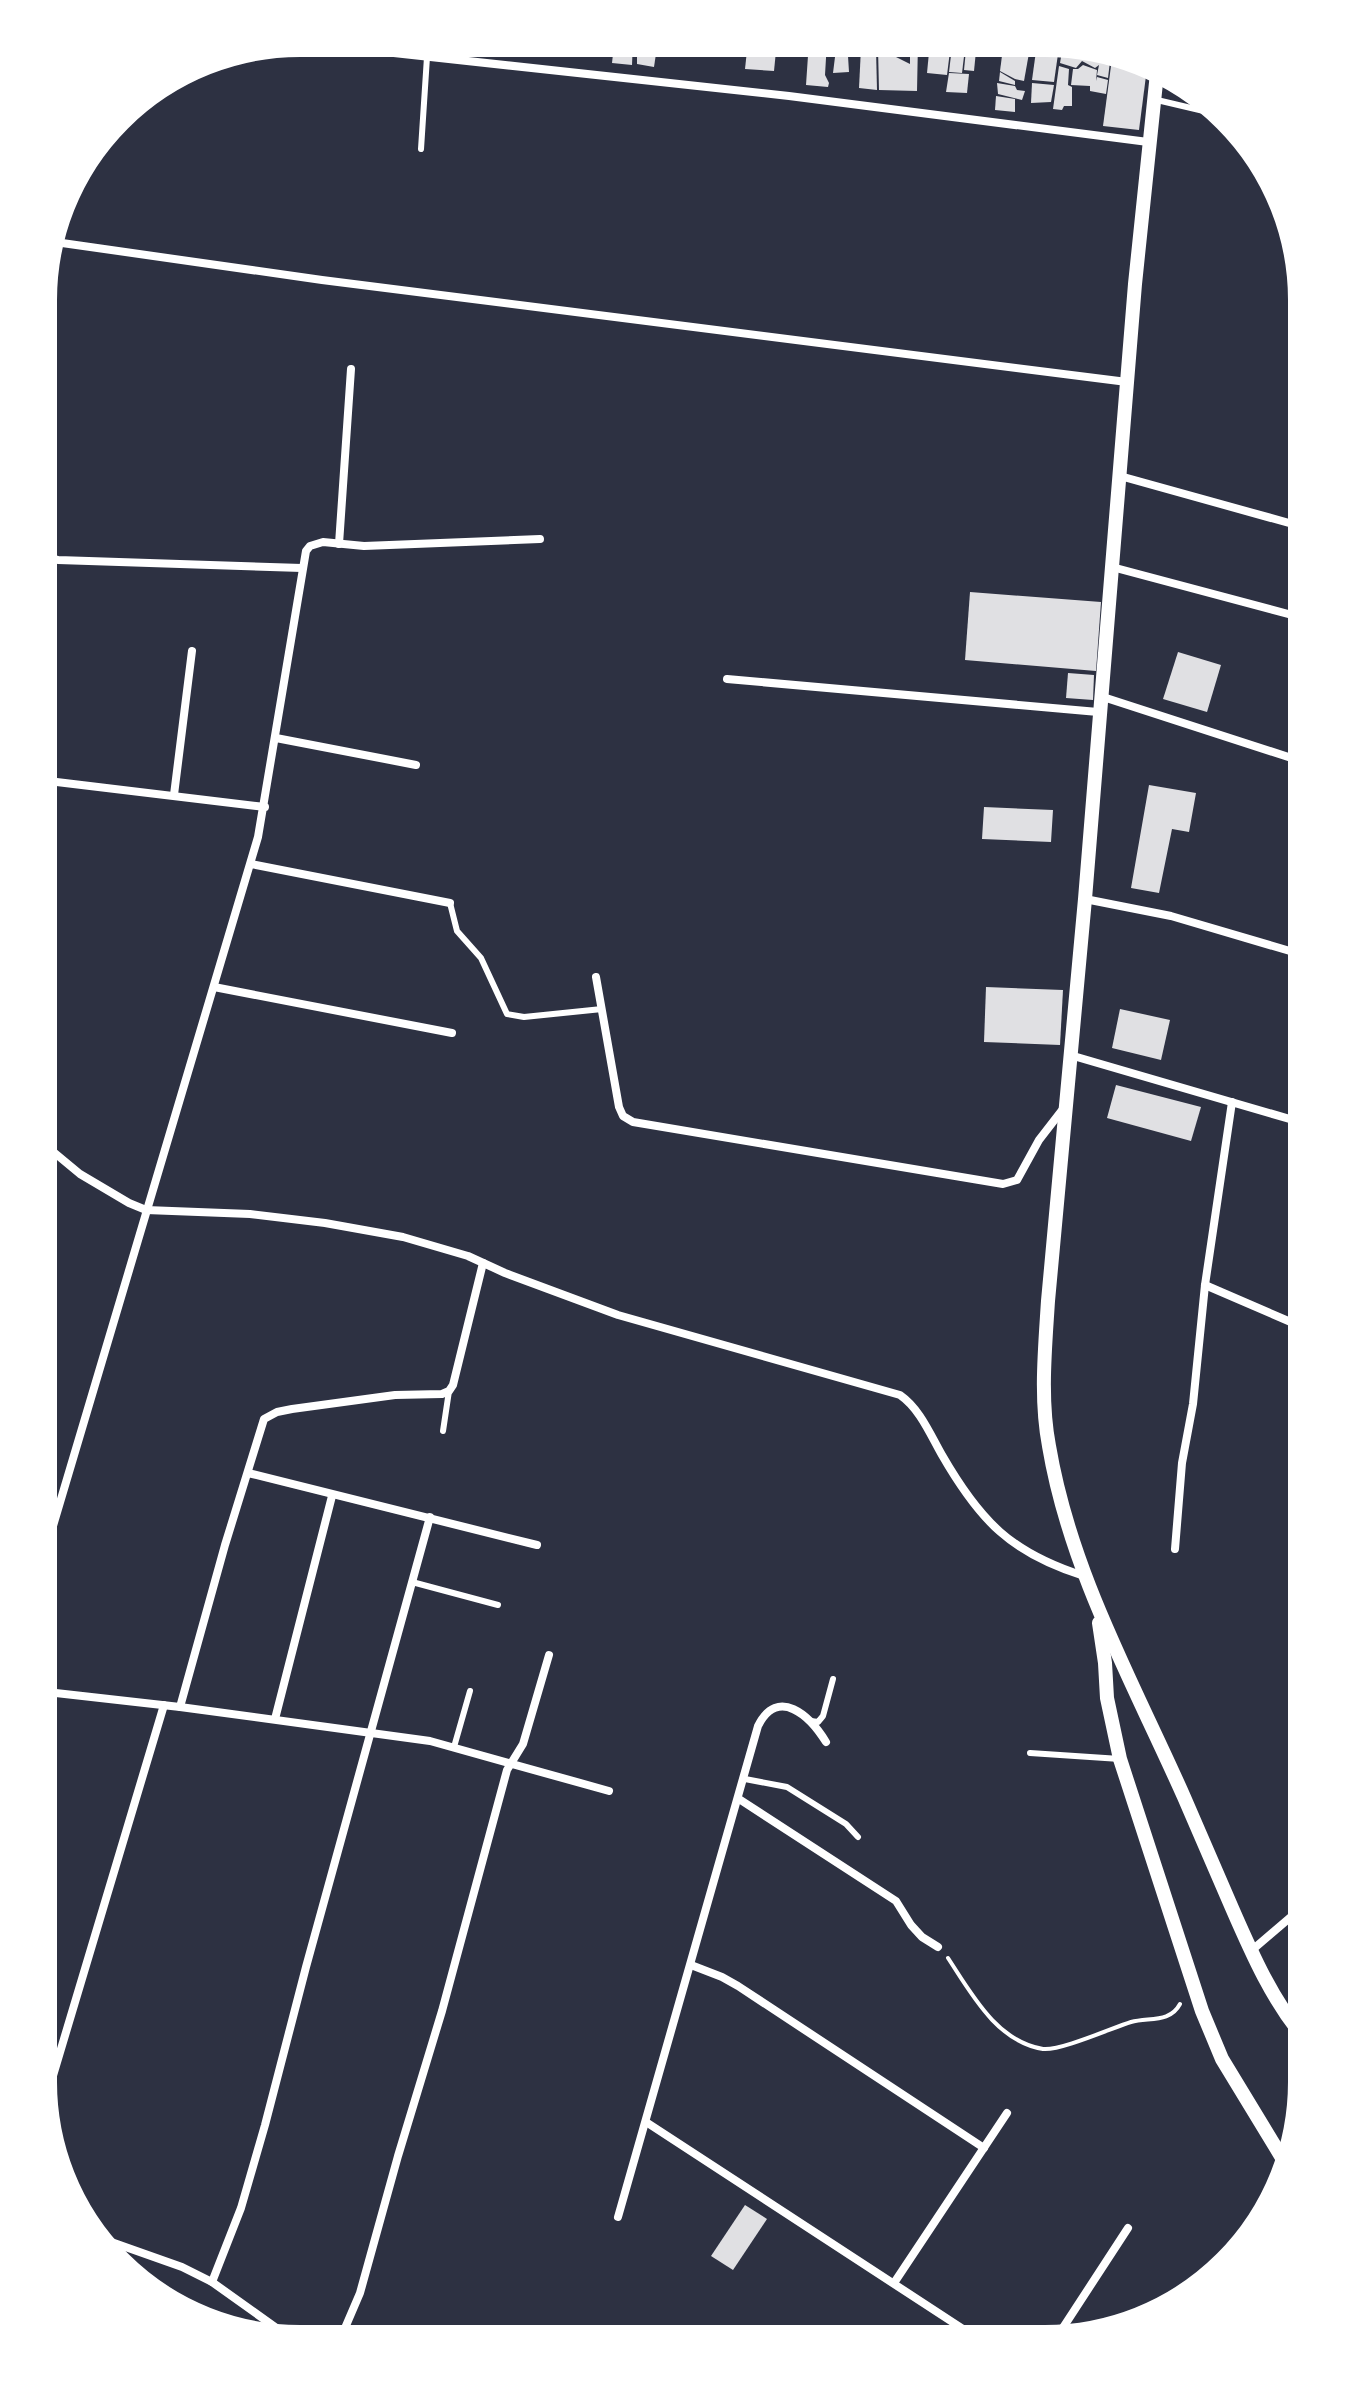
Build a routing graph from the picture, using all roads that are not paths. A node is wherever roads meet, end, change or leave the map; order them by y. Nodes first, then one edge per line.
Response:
1 (382, 52) edge
2 (427, 57) junction
3 (1156, 79) edge
4 (1153, 99) junction
5 (1204, 111) edge
6 (1148, 142) junction
7 (421, 149) dead end
8 (59, 243) edge
9 (351, 369) dead end
10 (1127, 382) junction
11 (1120, 476) junction
12 (1293, 524) edge
13 (540, 539) dead end
14 (339, 544) junction
15 (52, 558) edge
16 (1112, 567) junction
17 (302, 568) junction
18 (1293, 615) edge
19 (192, 651) dead end
20 (727, 679) dead end
21 (1100, 696) junction
22 (1098, 712) junction
23 (276, 738) junction
24 (1293, 758) edge
25 (416, 765) dead end
26 (52, 781) edge
27 (174, 795) junction
28 (265, 807) junction
29 (251, 864) junction
30 (1085, 899) junction
31 (450, 903) joint
32 (1293, 952) edge
33 (596, 977) dead end
34 (214, 987) junction
35 (602, 1009) junction
36 (452, 1033) dead end
37 (1070, 1055) junction
38 (1232, 1102) junction
39 (1064, 1109) junction
40 (1293, 1120) edge
41 (52, 1151) edge
42 (146, 1210) junction
43 (483, 1263) junction
44 (1205, 1285) junction
45 (1292, 1323) edge
46 (449, 1391) junction
47 (443, 1431) dead end
48 (248, 1473) junction
49 (332, 1496) junction
50 (430, 1517) junction
51 (52, 1529) edge
52 (537, 1545) dead end
53 (1175, 1549) dead end
54 (1084, 1576) junction
55 (412, 1582) junction
56 (1091, 1596) junction
57 (498, 1605) dead end
58 (549, 1655) dead end
59 (833, 1679) dead end
60 (470, 1691) dead end
61 (52, 1693) edge
62 (164, 1705) junction
63 (180, 1707) junction
64 (275, 1719) junction
65 (811, 1721) junction
66 (370, 1734) junction
67 (826, 1742) dead end
68 (454, 1747) junction
69 (1030, 1753) dead end
70 (1120, 1759) junction
71 (511, 1765) junction
72 (745, 1779) junction
73 (609, 1791) dead end
74 (739, 1799) junction
75 (858, 1837) dead end
76 (1292, 1916) edge
77 (938, 1947) road end
78 (1251, 1951) junction
79 (691, 1965) junction
80 (1292, 2023) edge
81 (52, 2079) edge
82 (1007, 2113) dead end
83 (646, 2122) junction
84 (984, 2148) junction
85 (1281, 2157) edge
86 (618, 2217) dead end
87 (1128, 2228) dead end
88 (112, 2242) edge
89 (212, 2282) junction
90 (894, 2283) junction
91 (277, 2329) edge
92 (1062, 2329) edge
93 (344, 2330) edge
94 (965, 2330) edge

1 - 2 street
2 - 6 street
2 - 7 lane
3 - 4 street
4 - 5 lane
4 - 6 street
6 - 10 street
8 - 10 street
9 - 14 street
10 - 11 street
11 - 12 street
11 - 16 street
13 - 14 street
14 - 17 street
15 - 17 street
16 - 18 street
16 - 21 street
17 - 23 street
19 - 27 street
20 - 22 street
21 - 22 street
21 - 24 street
22 - 30 street
23 - 25 street
23 - 28 street
26 - 27 street
27 - 28 street
28 - 29 street
29 - 31 street
29 - 34 street
30 - 32 street
30 - 37 street
31 - 35 lane
33 - 35 street
34 - 36 street
34 - 42 street
35 - 39 street
37 - 38 street
37 - 39 street
38 - 40 street
38 - 44 street
39 - 54 street
41 - 42 street
42 - 43 street
42 - 51 street
43 - 46 street
43 - 54 street
44 - 45 street
44 - 53 street
46 - 47 lane
46 - 48 street
48 - 49 street
48 - 63 street
49 - 50 street
49 - 64 street
50 - 52 street
50 - 55 street
54 - 56 street
55 - 57 lane
55 - 66 street
56 - 70 street
56 - 78 street
58 - 71 street
59 - 65 lane
60 - 68 lane
61 - 62 street
62 - 63 street
62 - 81 street
63 - 64 street
64 - 66 street
65 - 67 street
65 - 72 street
66 - 68 street
66 - 89 street
68 - 71 street
69 - 70 lane
70 - 85 street
71 - 73 street
71 - 93 street
72 - 74 street
72 - 75 lane
74 - 77 street
74 - 79 street
76 - 78 street
78 - 80 street
79 - 83 street
79 - 84 street
82 - 84 street
83 - 86 street
83 - 90 street
84 - 90 street
87 - 92 street
88 - 89 street
89 - 91 street
90 - 94 street

